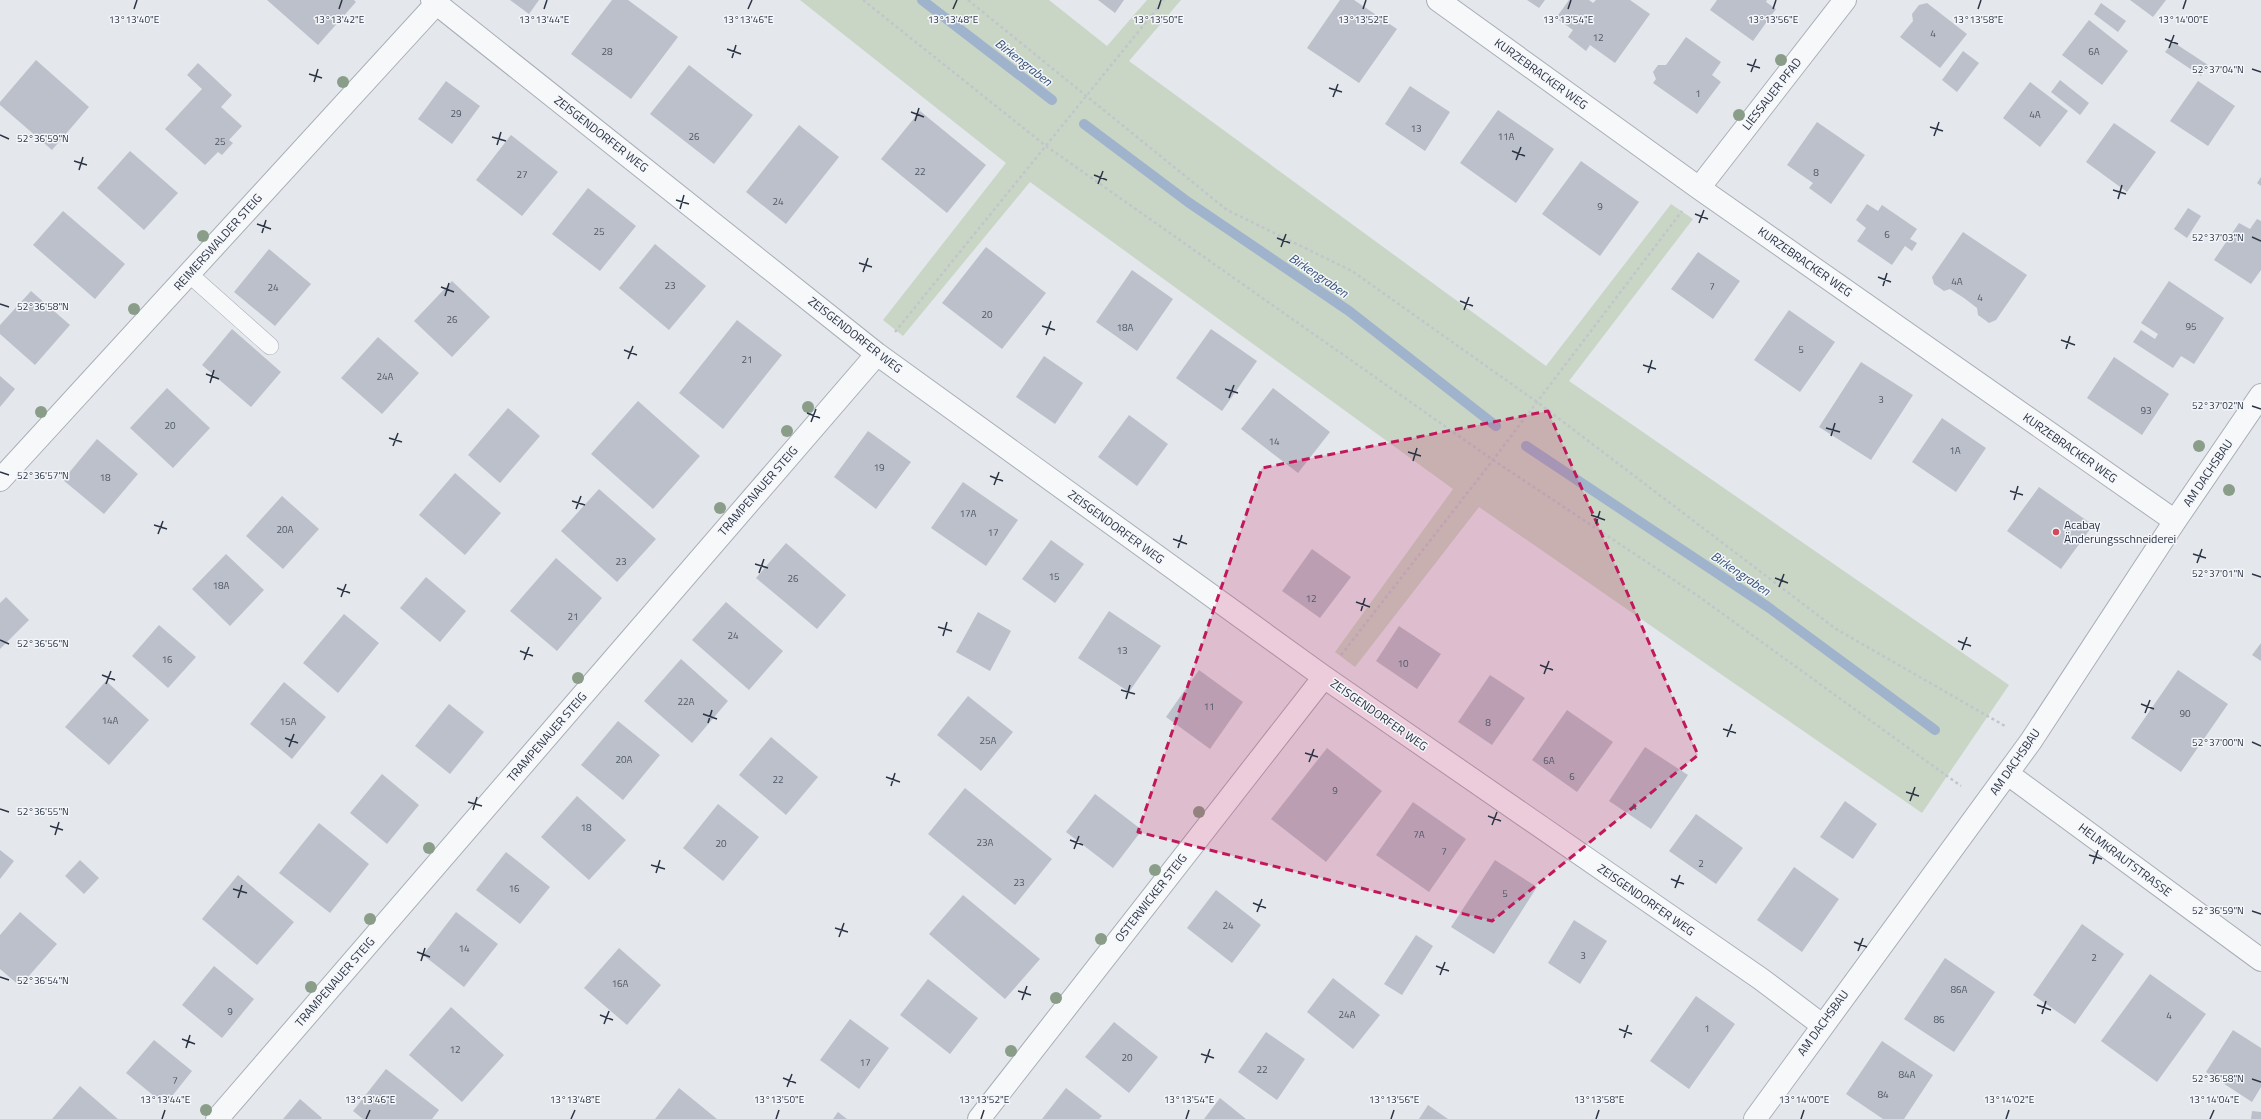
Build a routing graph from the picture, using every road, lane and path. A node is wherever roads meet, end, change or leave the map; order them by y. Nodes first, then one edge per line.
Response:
1 (863, 0) edge
2 (968, 0) edge
3 (1164, 0) edge
4 (1438, 0) edge
5 (1845, 0) edge
6 (434, 2) edge
7 (1086, 97) junction
8 (1046, 146) junction
9 (1699, 188) junction
10 (189, 274) junction
11 (270, 346) dead end
12 (877, 354) junction
13 (2261, 395) edge
14 (1537, 402) junction
15 (1493, 460) junction
16 (0, 480) edge
17 (2175, 521) junction
18 (1324, 677) junction
19 (2031, 741) junction
20 (2008, 774) junction
21 (1986, 804) junction
22 (2261, 960) edge
23 (1822, 1025) junction
24 (217, 1119) edge
25 (979, 1119) edge
26 (1755, 1119) edge

1 - 8 path
2 - 7 path
3 - 7 path
4 - 9 street, KURZEBRACKER WEG
5 - 9 street, LIESSAUER PFAD
6 - 10 street, REIMERSWALDER STEIG
6 - 12 street, ZEISGENDORFER WEG
7 - 8 path
7 - 14 path
8 - 12 path
8 - 15 path
9 - 14 path
9 - 17 street, KURZEBRACKER WEG
10 - 11 lane
10 - 16 street, REIMERSWALDER STEIG
12 - 18 street, ZEISGENDORFER WEG
12 - 24 street, TRAMPENAUER STEIG
13 - 17 street, AM DACHSBAU
14 - 15 path
14 - 19 path
15 - 18 path
15 - 21 path
17 - 19 street, AM DACHSBAU
18 - 23 street, ZEISGENDORFER WEG
18 - 25 street, OSTERWICKER STEIG
19 - 20 street, AM DACHSBAU
20 - 21 street, AM DACHSBAU
20 - 22 street, HELMKRAUTSTRASSE
21 - 23 street, AM DACHSBAU
23 - 26 street, AM DACHSBAU

